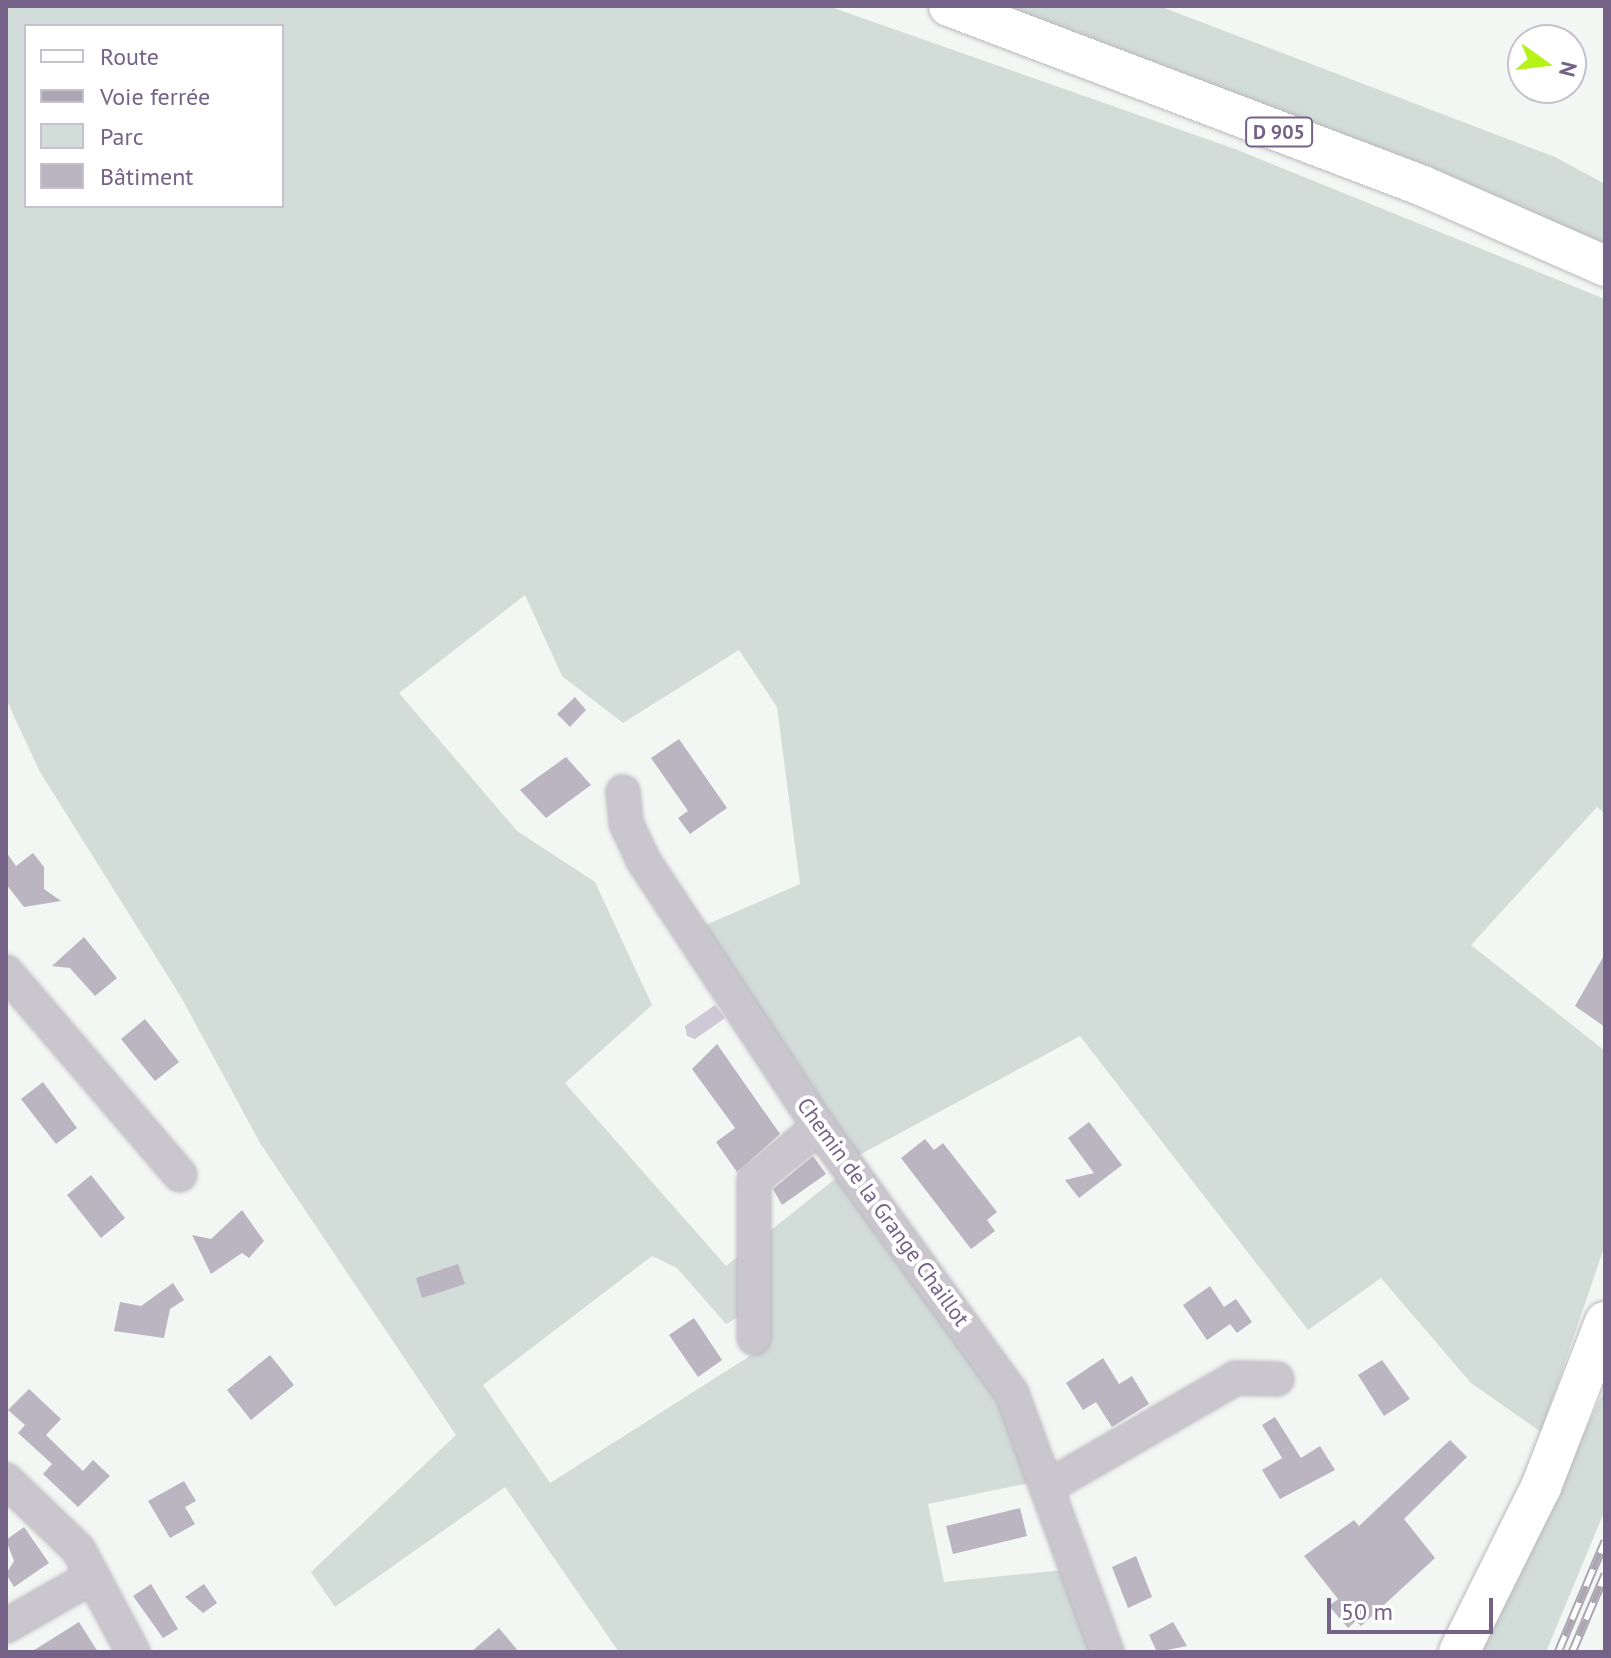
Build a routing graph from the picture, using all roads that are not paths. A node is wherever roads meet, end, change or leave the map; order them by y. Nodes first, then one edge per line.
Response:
1 (949, 6) edge
2 (1605, 266) edge
3 (623, 792) dead end
4 (6, 972) edge
5 (819, 1127) junction
6 (180, 1175) dead end
7 (1605, 1322) edge
8 (754, 1338) dead end
9 (1277, 1379) dead end
10 (6, 1480) edge
11 (1049, 1486) junction
12 (88, 1579) junction
13 (6, 1626) edge
14 (133, 1652) edge
15 (1107, 1652) edge
16 (1459, 1652) edge

1 - 2 main road, D 905
3 - 5 street, Chemin de la Grange Chaillot
4 - 6 street
5 - 8 street
5 - 11 street, Chemin de la Grange Chaillot
7 - 16 main road
9 - 11 street
10 - 12 street
11 - 15 street, Chemin de la Grange Chaillot
12 - 13 street
12 - 14 street

